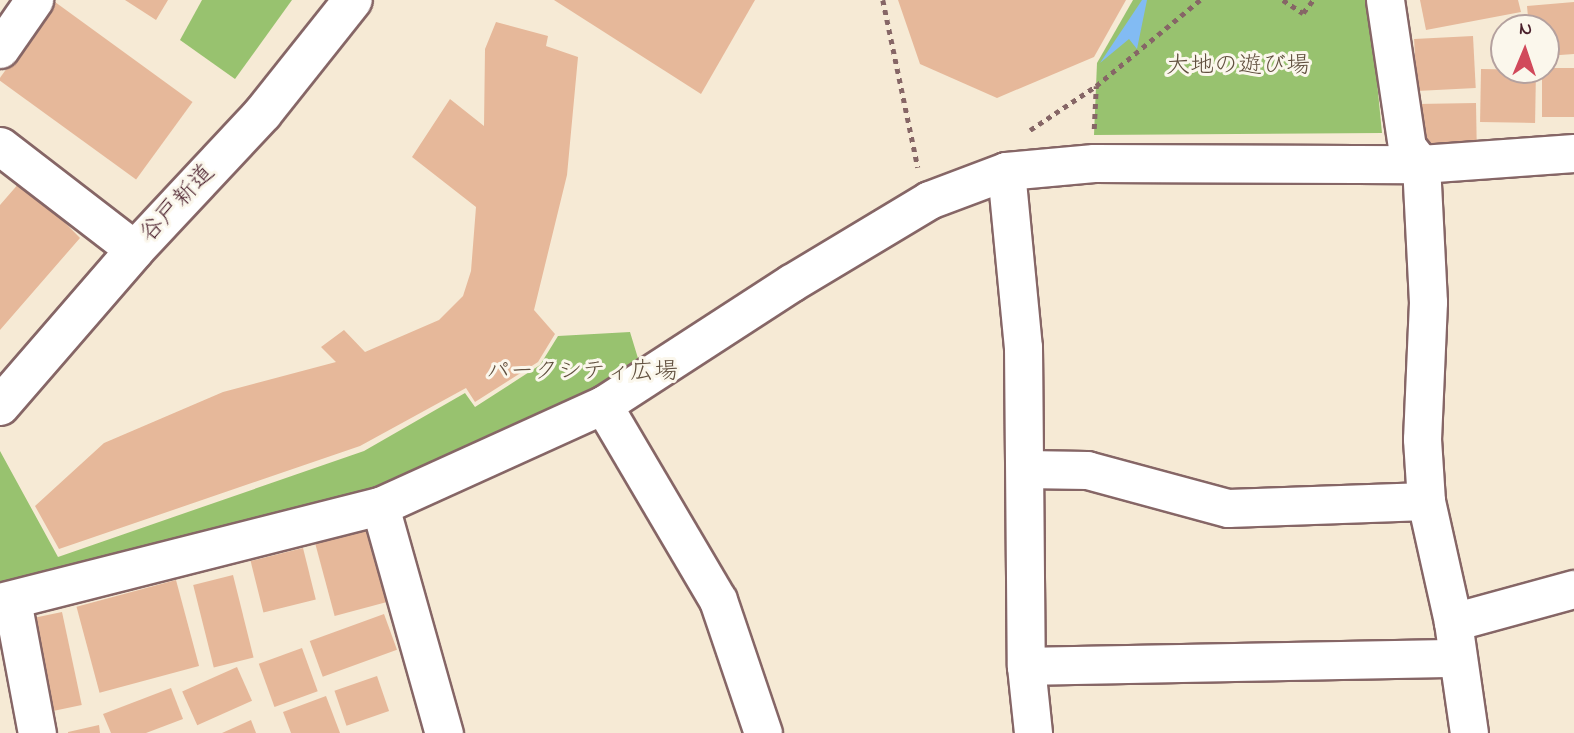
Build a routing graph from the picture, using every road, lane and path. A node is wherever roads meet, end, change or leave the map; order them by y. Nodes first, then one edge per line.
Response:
1 (34, 0) edge
2 (354, 0) edge
3 (883, 0) edge
4 (1200, 0) edge
5 (1283, 0) edge
6 (1312, 0) edge
7 (1385, 0) edge
8 (0, 49) edge
9 (1096, 86) junction
10 (1094, 135) dead end
11 (0, 146) edge
12 (1574, 153) edge
13 (1421, 164) junction
14 (1006, 171) junction
15 (929, 200) junction
16 (135, 250) junction
17 (603, 405) junction
18 (0, 406) edge
19 (1025, 469) junction
20 (1426, 501) junction
21 (380, 506) junction
22 (1574, 589) edge
23 (6, 601) edge
24 (1453, 622) junction
25 (1456, 658) junction
26 (1026, 666) junction
27 (441, 732) edge
28 (37, 733) edge
29 (763, 733) edge
30 (1033, 733) edge
31 (1469, 733) edge

1 - 8 street
2 - 16 main road, 谷戸新道
3 - 15 path
4 - 9 path
5 - 6 path
7 - 13 street
9 - 10 path
9 - 14 path
11 - 16 street
12 - 13 street
13 - 14 street
13 - 20 street
14 - 15 street
14 - 19 street
15 - 17 street
16 - 18 main road, 谷戸新道
17 - 21 street
17 - 29 street
19 - 20 street
19 - 26 street
20 - 24 street
21 - 23 street
21 - 27 street
22 - 24 street
23 - 28 street
24 - 25 street
25 - 26 street
25 - 31 street
26 - 30 street

